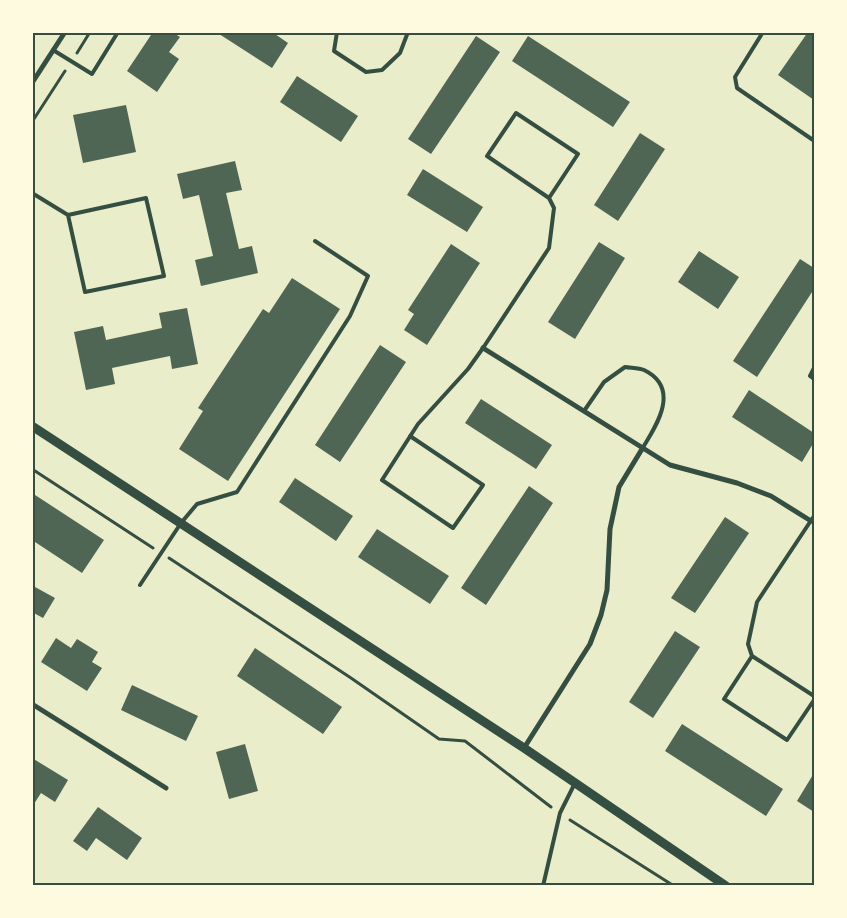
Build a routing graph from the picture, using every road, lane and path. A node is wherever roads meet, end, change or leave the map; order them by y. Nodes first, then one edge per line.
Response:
1 (65, 32) edge
2 (90, 32) edge
3 (118, 32) edge
4 (337, 32) edge
5 (408, 32) edge
6 (764, 32) edge
7 (54, 50) junction
8 (71, 61) junction
9 (32, 83) edge
10 (32, 122) edge
11 (813, 140) dead end
12 (32, 193) edge
13 (549, 198) junction
14 (68, 215) junction
15 (315, 241) dead end
16 (483, 348) junction
17 (814, 368) edge
18 (814, 379) edge
19 (584, 412) junction
20 (32, 426) edge
21 (410, 436) junction
22 (642, 449) junction
23 (32, 469) edge
24 (813, 518) edge
25 (181, 523) junction
26 (160, 553) junction
27 (140, 585) dead end
28 (752, 656) junction
29 (814, 696) edge
30 (814, 700) edge
31 (32, 704) edge
32 (524, 748) junction
33 (575, 783) junction
34 (166, 788) dead end
35 (560, 813) junction
36 (543, 886) edge
37 (674, 886) edge
38 (726, 886) edge

1 - 7 street
2 - 8 path
3 - 8 lane
4 - 5 lane
6 - 11 lane
7 - 8 lane
7 - 9 street
8 - 10 path
12 - 14 lane
13 - 13 lane
13 - 16 lane
14 - 14 lane
15 - 25 lane
16 - 19 street
16 - 21 lane
17 - 18 lane
19 - 22 street
19 - 22 lane
20 - 25 street
21 - 21 lane
22 - 24 street
22 - 32 street
23 - 26 path
24 - 28 lane
25 - 26 lane
25 - 32 street
26 - 27 lane
26 - 35 path
28 - 29 lane
28 - 30 lane
31 - 34 street
32 - 33 street
33 - 35 lane
33 - 38 street
35 - 36 lane
35 - 37 path

